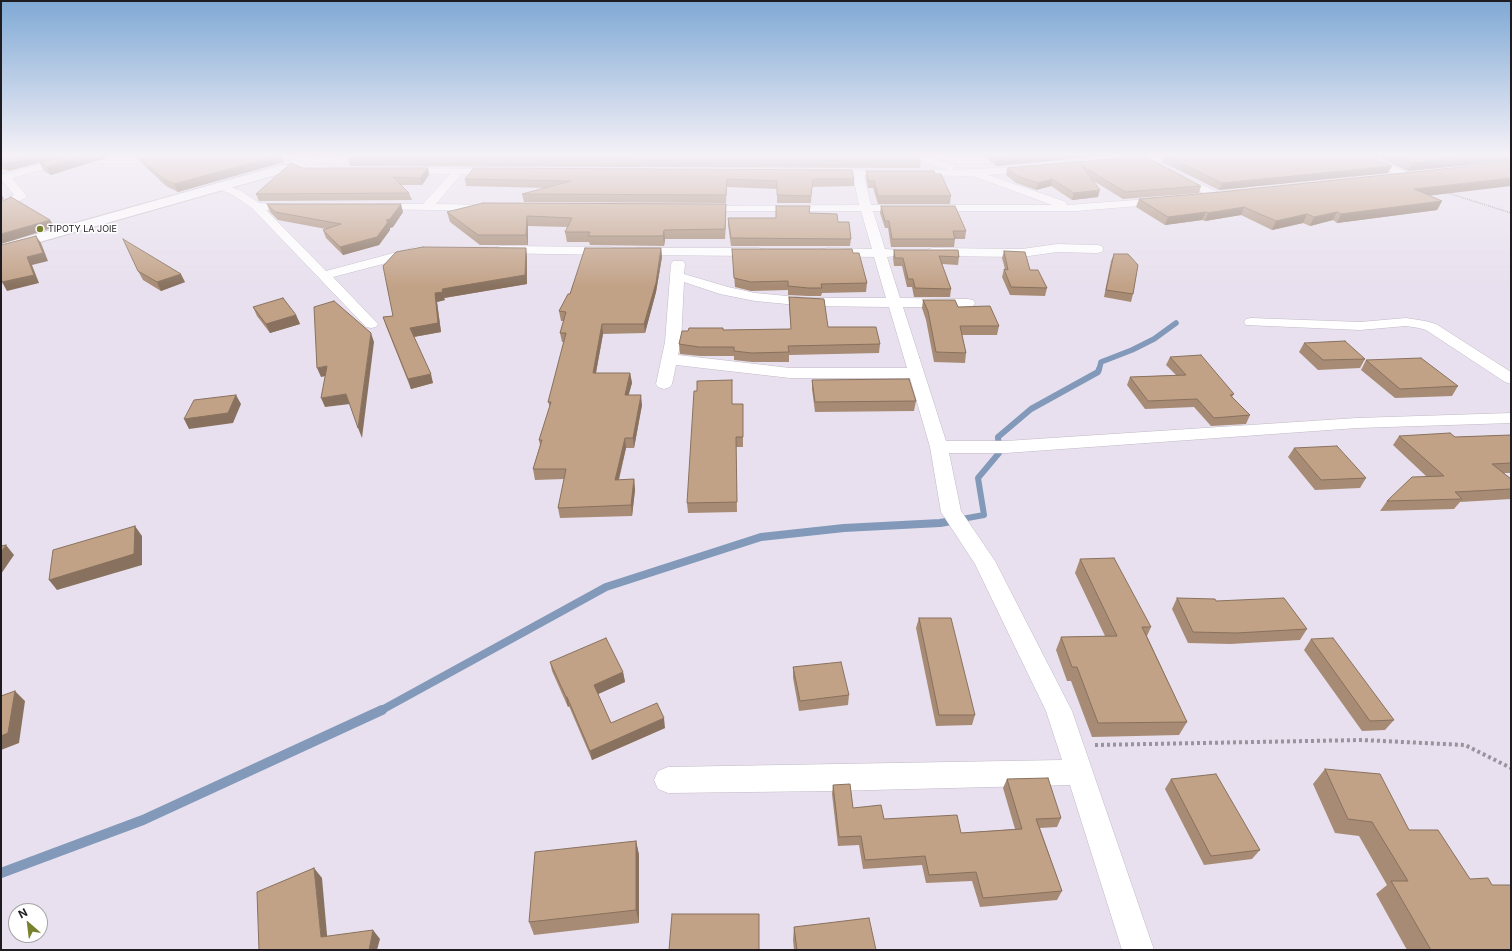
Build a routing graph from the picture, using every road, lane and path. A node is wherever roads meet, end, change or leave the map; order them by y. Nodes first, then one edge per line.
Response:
1 (17, 198) edge
2 (178, 198) edge
3 (245, 198) edge
4 (434, 198) edge
5 (864, 198) edge
6 (1047, 198) edge
7 (1466, 198) edge
8 (1170, 200) edge
9 (256, 206) junction
10 (1, 207) edge
11 (303, 207) edge
12 (365, 207) edge
13 (427, 207) junction
14 (505, 208) edge
15 (694, 208) edge
16 (1076, 208) junction
17 (866, 209) junction
18 (1511, 213) edge
19 (1, 249) edge
20 (1097, 249) dead end
21 (424, 250) edge
22 (487, 250) edge
23 (679, 252) junction
24 (772, 252) edge
25 (818, 252) edge
26 (903, 252) edge
27 (919, 252) edge
28 (880, 253) junction
29 (325, 276) junction
30 (678, 276) junction
31 (895, 303) junction
32 (968, 303) dead end
33 (1251, 322) dead end
34 (371, 324) dead end
35 (669, 359) junction
36 (916, 373) junction
37 (1511, 379) edge
38 (664, 384) dead end
39 (1511, 418) edge
40 (939, 447) junction
41 (1070, 745) junction
42 (1511, 768) edge
43 (1078, 772) junction
44 (668, 780) dead end
45 (1138, 950) edge

1 - 10 street
2 - 19 street
3 - 9 street
4 - 13 street
5 - 17 street
6 - 16 street
7 - 18 path
8 - 16 street
9 - 11 street
9 - 29 street
12 - 13 street
13 - 14 street
15 - 17 street
16 - 17 street
17 - 28 street
20 - 27 street
21 - 29 street
22 - 23 street
23 - 24 street
23 - 30 street
25 - 28 street
26 - 28 street
28 - 31 street
29 - 34 street
30 - 31 street
30 - 35 street
31 - 32 street
31 - 36 street
33 - 37 street
35 - 36 street
35 - 38 street
36 - 40 street
39 - 40 street
40 - 41 street
41 - 42 path
41 - 43 street
43 - 44 street
43 - 45 street

